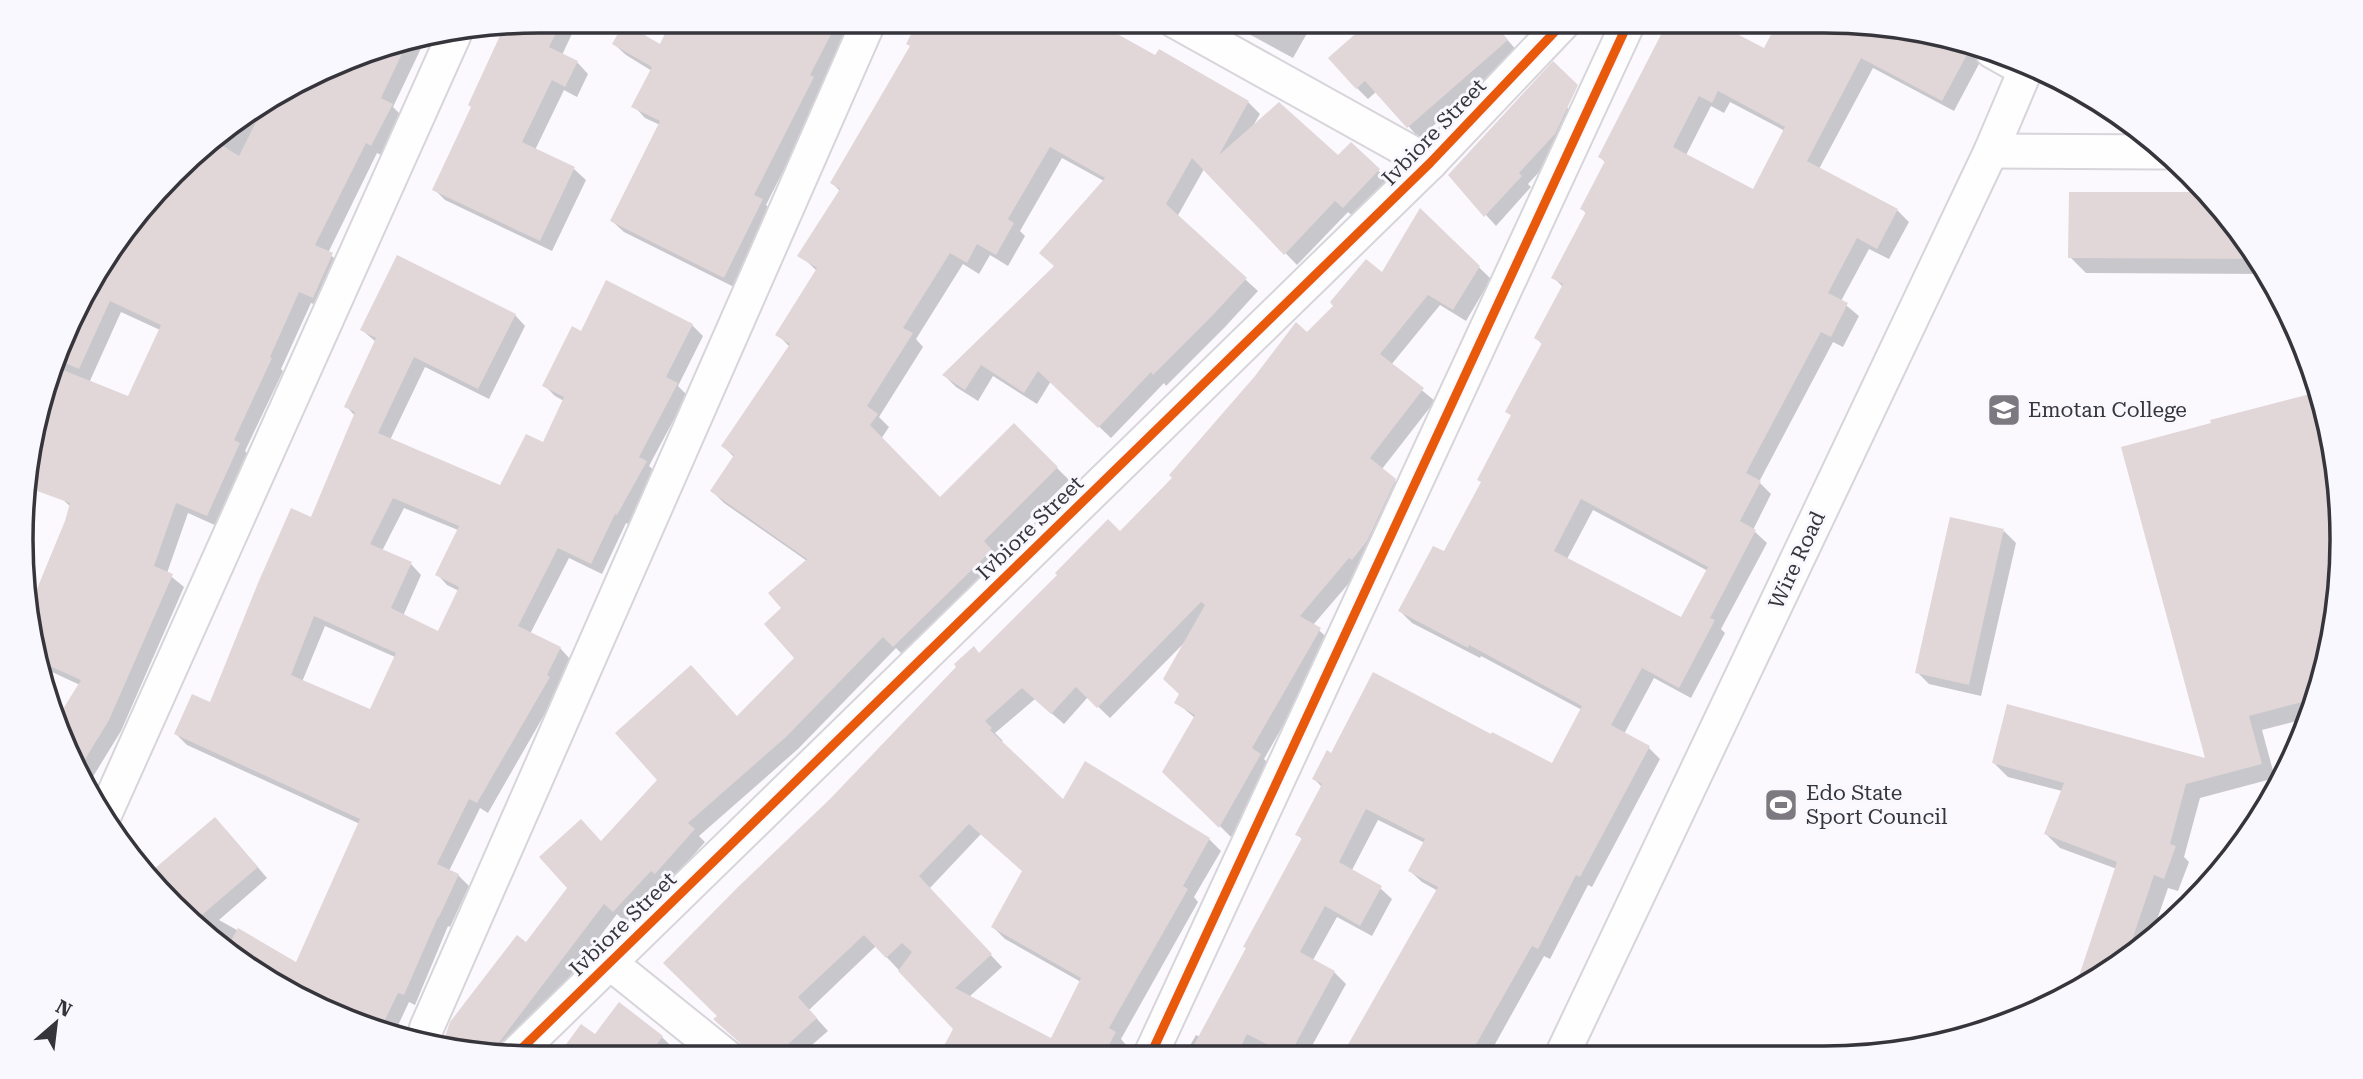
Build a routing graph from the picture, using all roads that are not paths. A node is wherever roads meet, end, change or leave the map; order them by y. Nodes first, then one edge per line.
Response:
1 (864, 33) edge
2 (1197, 33) edge
3 (1554, 33) edge
4 (1623, 33) edge
5 (451, 41) edge
6 (2024, 75) edge
7 (1991, 151) junction
8 (2149, 152) edge
9 (1430, 163) junction
10 (109, 805) edge
11 (609, 962) junction
12 (425, 1032) edge
13 (525, 1046) edge
14 (713, 1046) edge
15 (1155, 1046) edge
16 (1566, 1046) edge

1 - 12 street
2 - 9 street
3 - 9 street, Ivbiore Street
4 - 15 street
5 - 10 street
6 - 7 street, Wire Road
7 - 8 street
7 - 16 street, Wire Road
9 - 11 street, Ivbiore Street
11 - 13 street, Ivbiore Street
11 - 14 street

